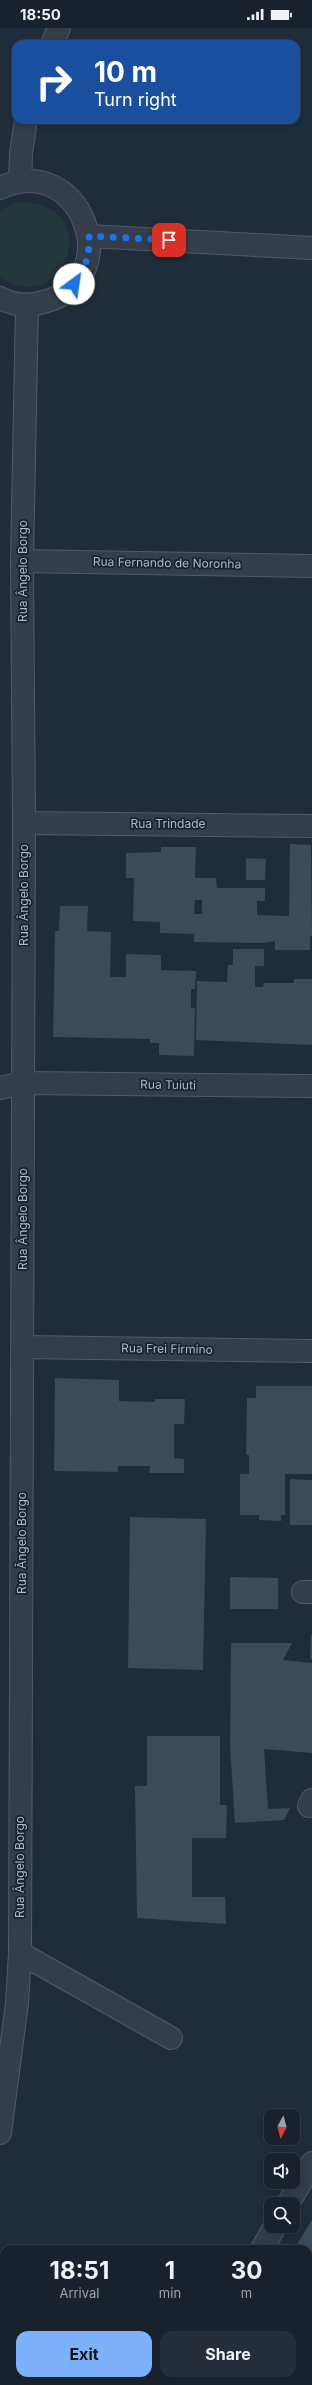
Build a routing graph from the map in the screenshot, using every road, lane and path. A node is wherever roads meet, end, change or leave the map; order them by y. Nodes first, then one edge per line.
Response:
1 (59, 28) edge
2 (54, 40) edge
3 (25, 124) edge
4 (10, 185) edge
5 (89, 236) junction
6 (312, 248) edge
7 (0, 298) edge
8 (27, 305) junction
9 (22, 561) junction
10 (312, 566) edge
11 (24, 823) junction
12 (312, 826) edge
13 (24, 1083) junction
14 (312, 1086) edge
15 (0, 1088) edge
16 (23, 1347) junction
17 (312, 1350) edge
18 (20, 1953) junction
19 (171, 2038) dead end
20 (0, 2133) edge
21 (312, 2163) edge
22 (292, 2197) edge
23 (271, 2233) edge
24 (264, 2245) edge

1 - 2 street
3 - 4 street
4 - 5 street
5 - 6 street
5 - 8 street
7 - 8 street
8 - 9 street, Rua Ângelo Borgo
9 - 10 street, Rua Fernando de Noronha
9 - 11 street, Rua Ângelo Borgo
11 - 12 street, Rua Trindade
11 - 13 street, Rua Ângelo Borgo
13 - 14 street, Rua Tuiuti
13 - 15 street, Rua Tuiuti
13 - 16 street, Rua Ângelo Borgo
16 - 17 street, Rua Frei Firmino
16 - 18 street, Rua Ângelo Borgo
18 - 19 street
18 - 20 street, Rua Ângelo Borgo
21 - 22 street
23 - 24 street

